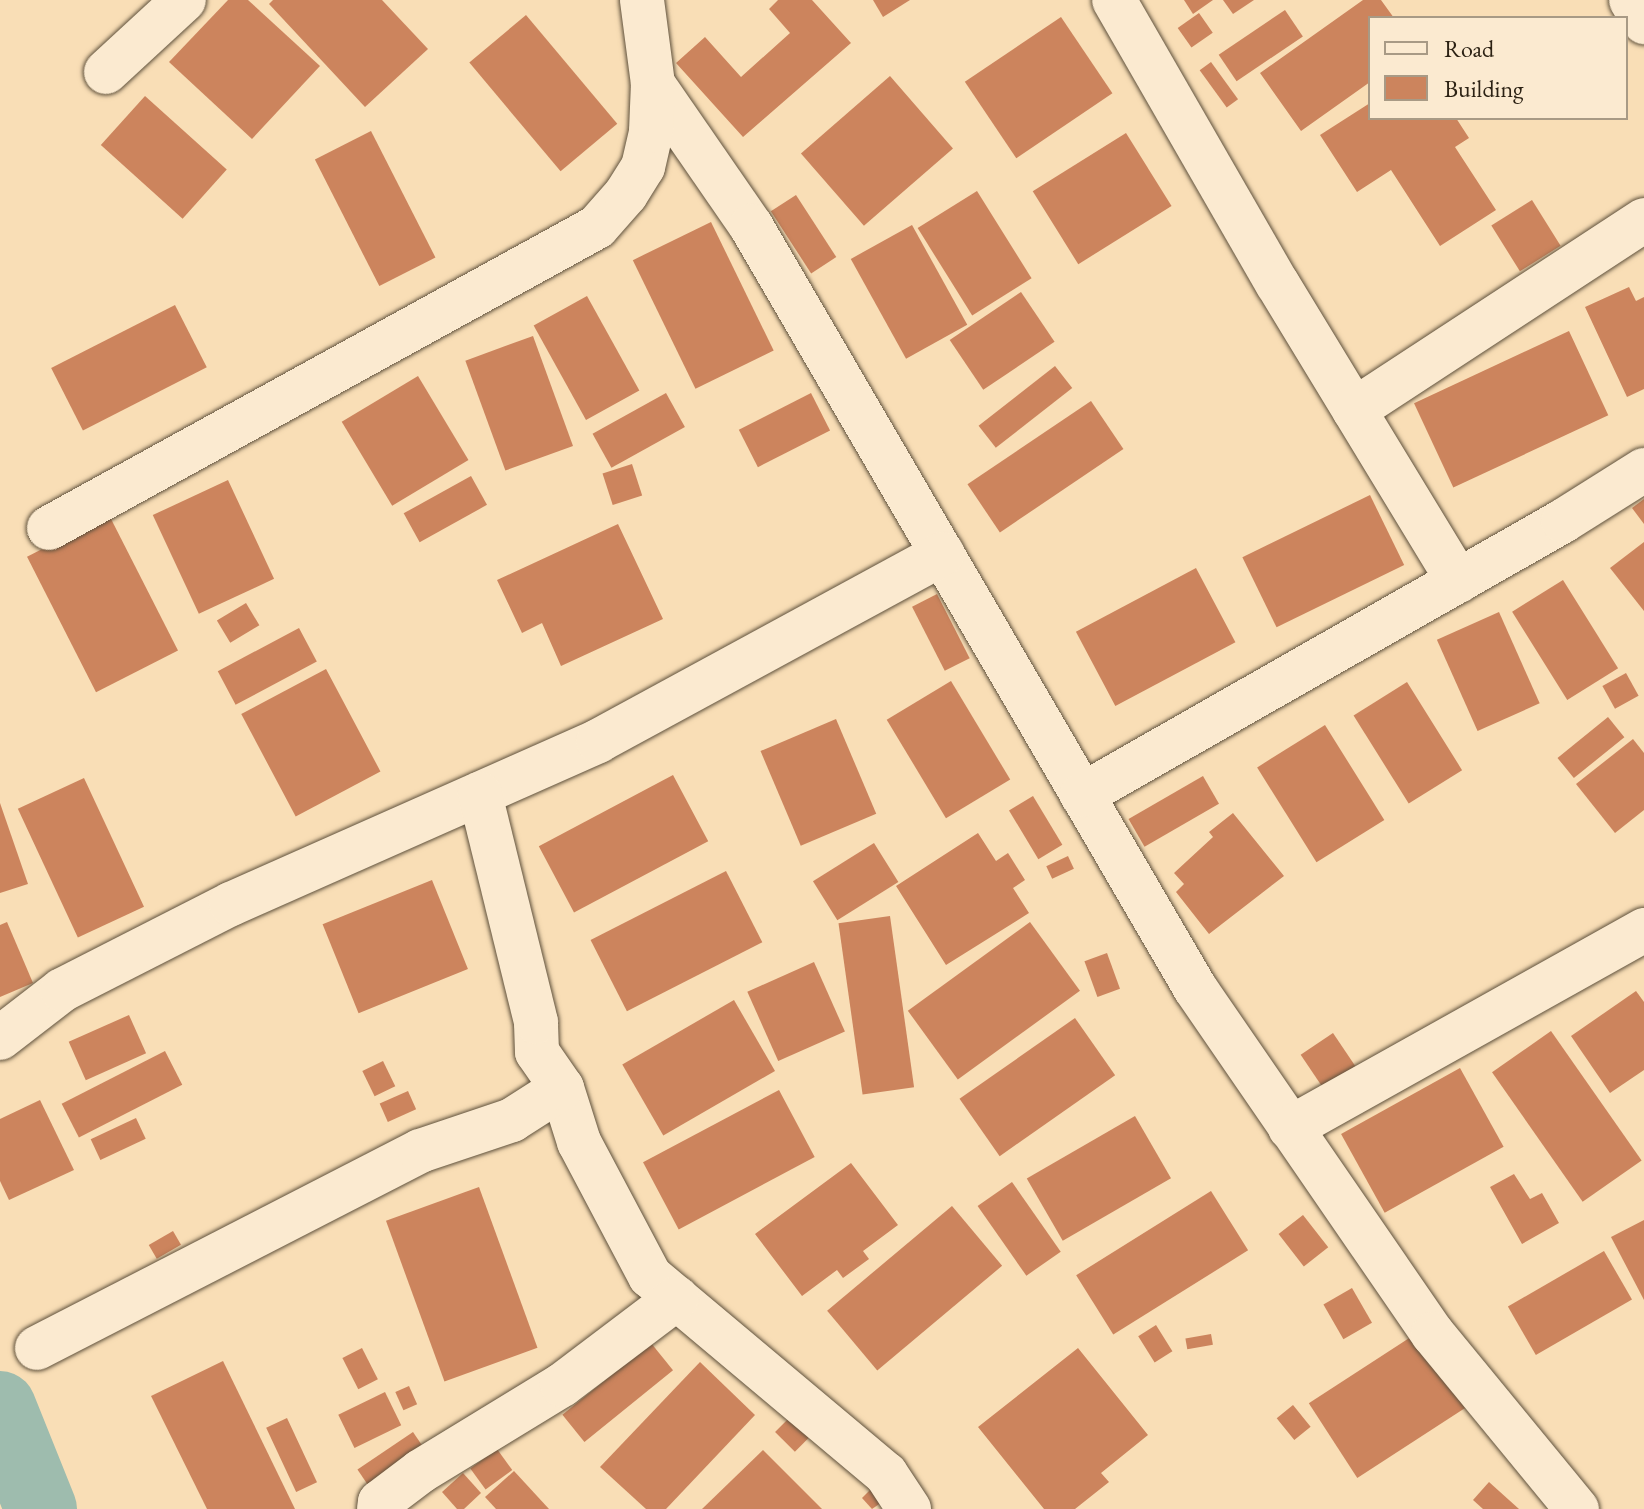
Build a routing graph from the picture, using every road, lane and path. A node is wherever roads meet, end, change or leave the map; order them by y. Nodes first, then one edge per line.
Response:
1 (184, 0) edge
2 (642, 0) edge
3 (1114, 0) edge
4 (1631, 0) edge
5 (1644, 22) edge
6 (106, 72) dead end
7 (653, 84) junction
8 (1644, 220) edge
9 (1354, 410) junction
10 (1644, 470) edge
11 (49, 528) dead end
12 (942, 554) junction
13 (1458, 581) junction
14 (480, 794) junction
15 (1082, 795) junction
16 (1644, 930) edge
17 (0, 1038) edge
18 (562, 1088) junction
19 (1290, 1128) junction
20 (677, 1298) junction
21 (37, 1348) dead end
22 (379, 1509) edge
23 (909, 1509) edge
24 (1577, 1509) edge

1 - 6 street
2 - 7 street
3 - 9 street
4 - 5 street
7 - 11 street
7 - 12 street
8 - 9 street
9 - 13 street
10 - 13 street
12 - 14 street
12 - 15 street
13 - 15 street
14 - 17 street
14 - 18 street
15 - 19 street
16 - 19 street
18 - 20 street
18 - 21 street
19 - 24 street
20 - 22 street
20 - 23 street

